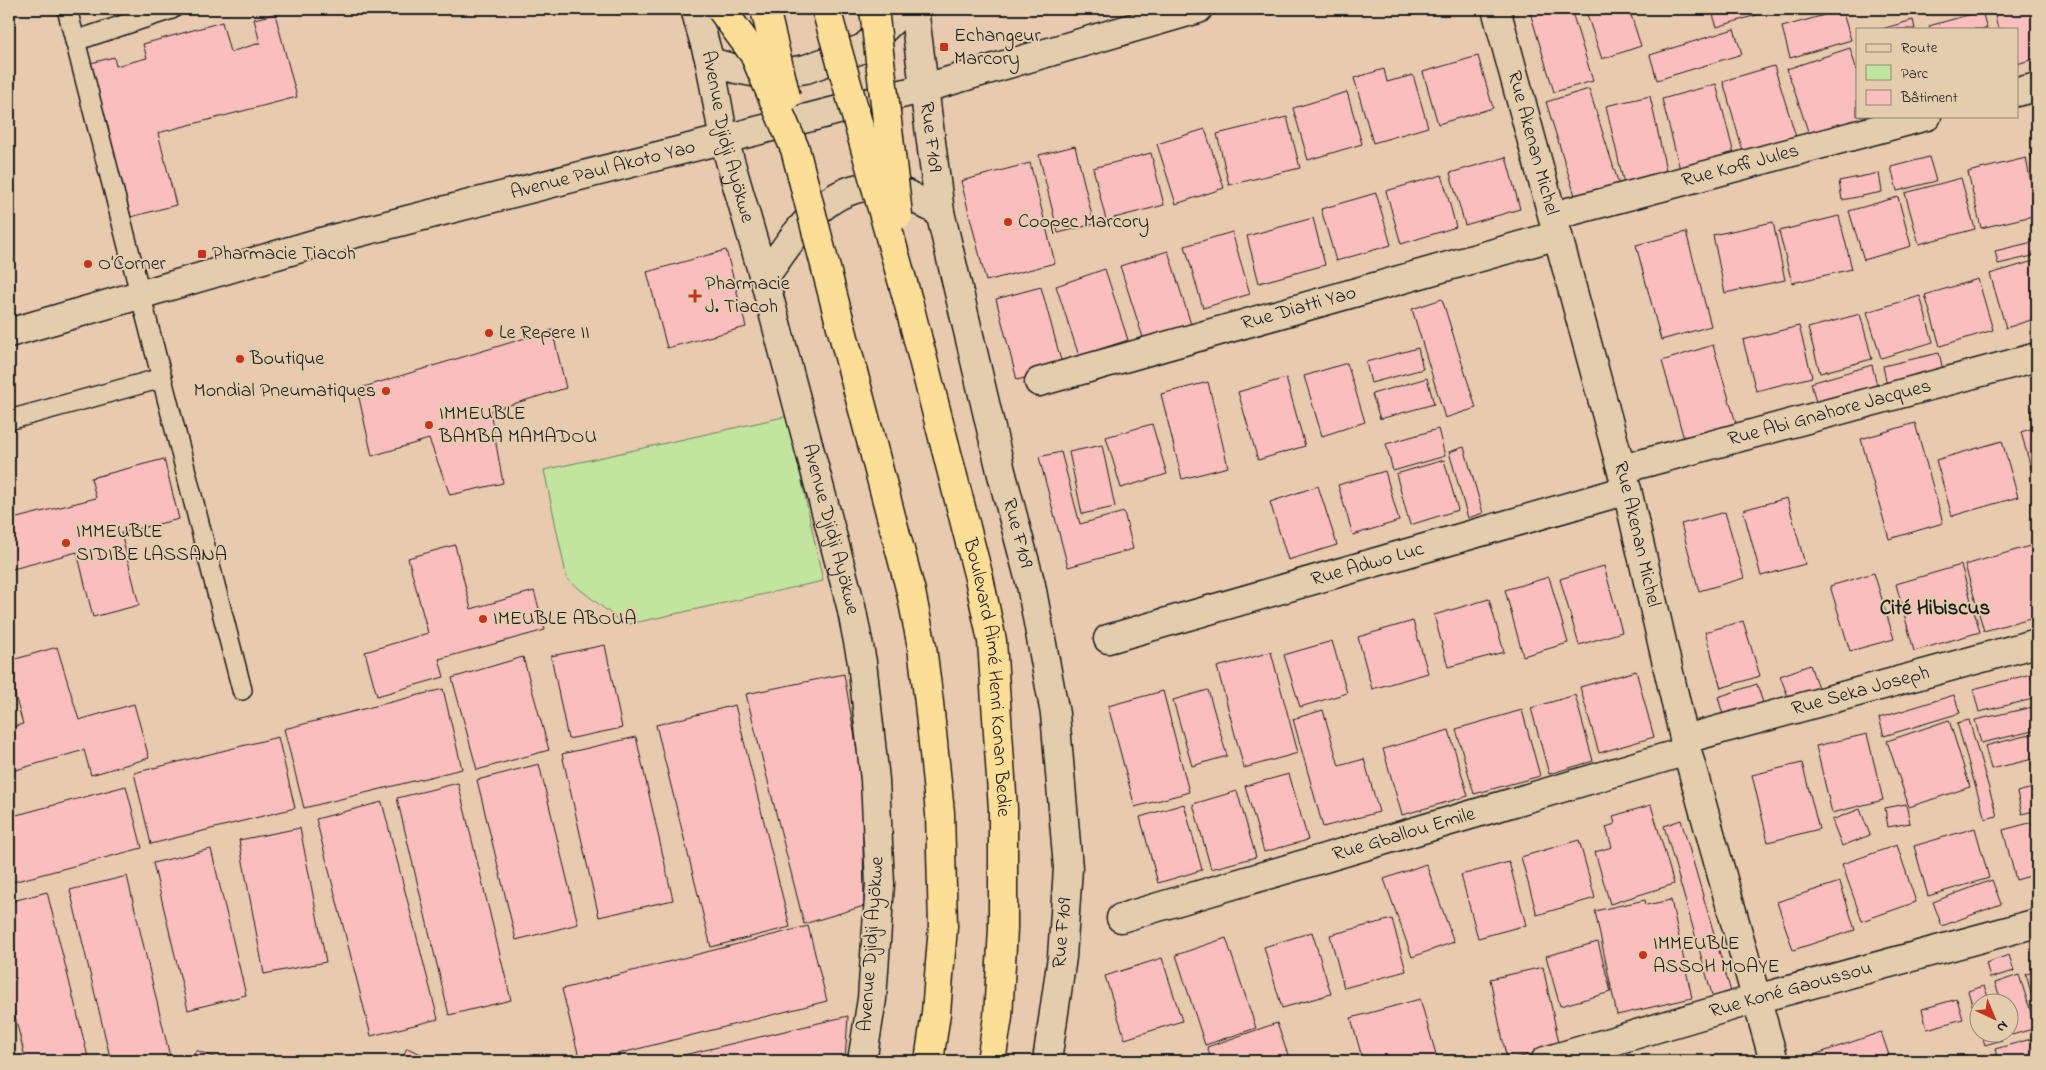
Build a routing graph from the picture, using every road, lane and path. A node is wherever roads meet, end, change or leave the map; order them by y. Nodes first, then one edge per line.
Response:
1 (67, 9) edge
2 (694, 9) edge
3 (721, 9) edge
4 (826, 9) edge
5 (874, 9) edge
6 (900, 9) edge
7 (914, 9) edge
8 (1198, 9) edge
9 (1496, 9) edge
10 (162, 10) edge
11 (765, 10) edge
12 (75, 41) junction
13 (710, 62) junction
14 (2037, 87) edge
15 (925, 88) junction
16 (2018, 92) edge
17 (1919, 118) edge
18 (724, 140) junction
19 (940, 212) junction
20 (1556, 225) junction
21 (764, 278) junction
22 (141, 296) junction
23 (908, 301) junction
24 (840, 319) junction
25 (9, 333) edge
26 (2037, 357) edge
27 (162, 378) junction
28 (1039, 382) dead end
29 (9, 420) edge
30 (1624, 480) junction
31 (1108, 638) dead end
32 (2037, 643) edge
33 (242, 690) dead end
34 (1686, 745) junction
35 (1121, 918) dead end
36 (2037, 923) edge
37 (1756, 999) junction
38 (862, 1061) edge
39 (929, 1061) edge
40 (991, 1061) edge
41 (1047, 1061) edge
42 (1545, 1061) edge
43 (1774, 1061) edge

1 - 12 lane
2 - 13 street, Avenue Djidji Ayökwe
3 - 24 highway, bridge
4 - 23 highway, bridge
5 - 23 highway, bridge
6 - 13 street
7 - 15 street, Rue F109
8 - 15 street, Avenue Paul Akoto Yao
9 - 20 street, Rue Akenan Michel
10 - 12 lane
11 - 24 highway, bridge
12 - 22 lane
13 - 18 street, Avenue Djidji Ayökwe
14 - 16 street
15 - 18 street, Avenue Paul Akoto Yao
15 - 19 street, Rue F109
17 - 20 street, Rue Koffi Jules
18 - 21 street, Avenue Djidji Ayökwe
18 - 22 street, Avenue Paul Akoto Yao
19 - 21 street
19 - 41 street, Rue F109
20 - 28 street, Rue Diatti Yao
20 - 30 street, Rue Akenan Michel
21 - 38 street, Avenue Djidji Ayökwe
22 - 25 street, Avenue Paul Akoto Yao
22 - 27 lane
23 - 40 highway, Boulevard Aimé Henri Konan Bedie
24 - 39 highway
26 - 30 street, Rue Abi Gnahore Jacques
27 - 29 lane
27 - 33 lane
30 - 31 street, Rue Adwo Luc
30 - 34 street, Rue Akenan Michel
32 - 34 street, Rue Seka Joseph
34 - 35 street, Rue Gballou Emile
34 - 37 street, Rue Akenan Michel
36 - 37 street, Rue Koné Gaoussou
37 - 42 street, Rue Koné Gaoussou
37 - 43 street, Rue Akenan Michel

